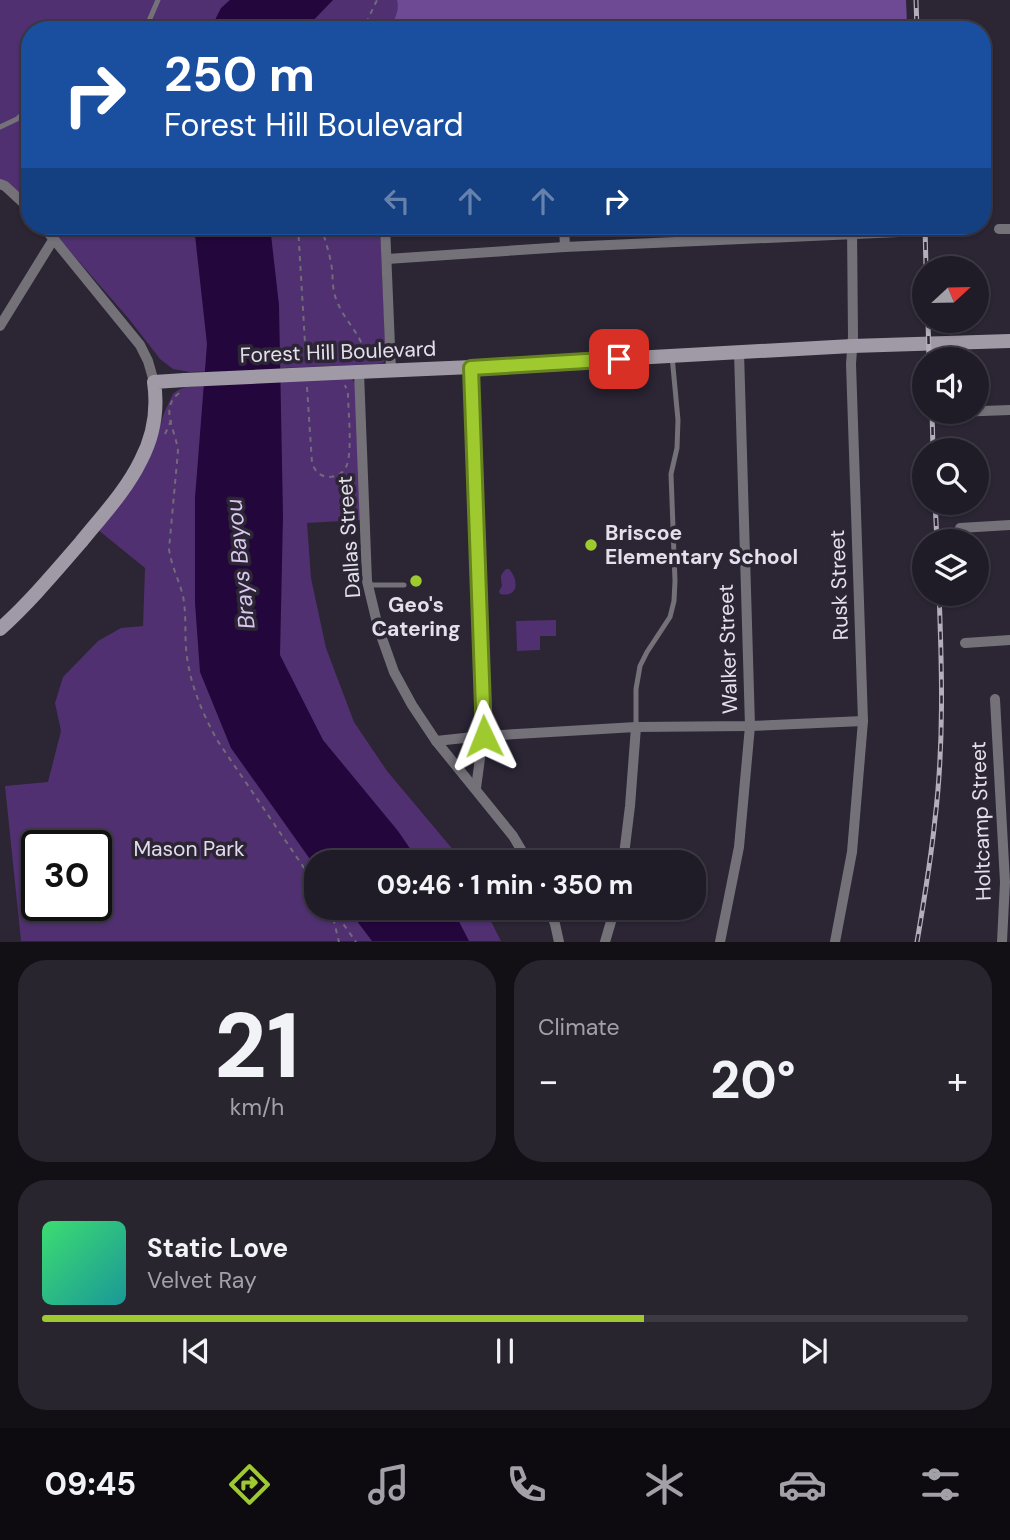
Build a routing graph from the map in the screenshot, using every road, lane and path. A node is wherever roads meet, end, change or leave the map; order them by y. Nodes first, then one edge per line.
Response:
1 (158, 0) edge
2 (377, 0) edge
3 (149, 21) edge
4 (368, 21) edge
5 (21, 115) edge
6 (0, 127) edge
7 (0, 184) edge
8 (21, 201) edge
9 (49, 235) edge
10 (57, 235) edge
11 (323, 235) edge
12 (386, 235) edge
13 (564, 235) edge
14 (768, 235) edge
15 (852, 235) edge
16 (53, 240) junction
17 (565, 247) junction
18 (387, 259) junction
19 (0, 326) edge
20 (1010, 341) edge
21 (852, 346) junction
22 (739, 352) junction
23 (672, 356) junction
24 (471, 368) junction
25 (391, 370) junction
26 (363, 372) junction
27 (154, 382) junction
28 (182, 386) junction
29 (1010, 410) edge
30 (989, 411) edge
31 (1010, 525) edge
32 (960, 528) dead end
33 (368, 585) junction
34 (404, 585) dead end
35 (0, 629) edge
36 (1010, 640) edge
37 (965, 643) dead end
38 (995, 699) dead end
39 (863, 720) junction
40 (750, 726) junction
41 (636, 727) junction
42 (484, 736) junction
43 (436, 741) junction
44 (476, 788) junction
45 (1006, 821) edge
46 (521, 850) edge
47 (625, 850) edge
48 (304, 868) edge
49 (334, 920) edge
50 (340, 920) edge
51 (554, 920) edge
52 (612, 920) edge
53 (339, 942) edge
54 (356, 942) edge
55 (559, 942) edge
56 (606, 942) edge
57 (720, 942) edge
58 (835, 942) edge
59 (1002, 942) edge

1 - 3 lane
2 - 4 path
5 - 6 lane
7 - 8 street
9 - 16 street
10 - 16 lane
11 - 26 path
12 - 18 street
13 - 17 street
14 - 17 street
15 - 21 street, Rusk Street
16 - 19 street
16 - 27 street
17 - 18 street
18 - 25 street
20 - 21 street, Forest Hill Boulevard
21 - 22 street, Forest Hill Boulevard
21 - 39 street, Rusk Street
22 - 23 street, Forest Hill Boulevard
22 - 40 street, Walker Street
23 - 24 street, Forest Hill Boulevard
23 - 41 lane
24 - 25 street, Forest Hill Boulevard
24 - 42 street
25 - 26 street, Forest Hill Boulevard
26 - 28 street, Forest Hill Boulevard, bridge
26 - 33 street, Dallas Street
27 - 28 street, Forest Hill Boulevard
27 - 35 street
28 - 48 path
29 - 30 street
31 - 32 street
33 - 34 lane
33 - 43 street, Dallas Street
36 - 37 street
38 - 45 street, Holtcamp Street
39 - 40 street
39 - 58 street, Rusk Street
40 - 41 street
40 - 57 street, Walker Street
41 - 42 street
41 - 47 street
42 - 43 street
42 - 44 street
43 - 44 street, Dallas Street
44 - 46 street, Dallas Street
45 - 59 street, Holtcamp Street
49 - 53 path
50 - 54 path
51 - 55 street
52 - 56 street

